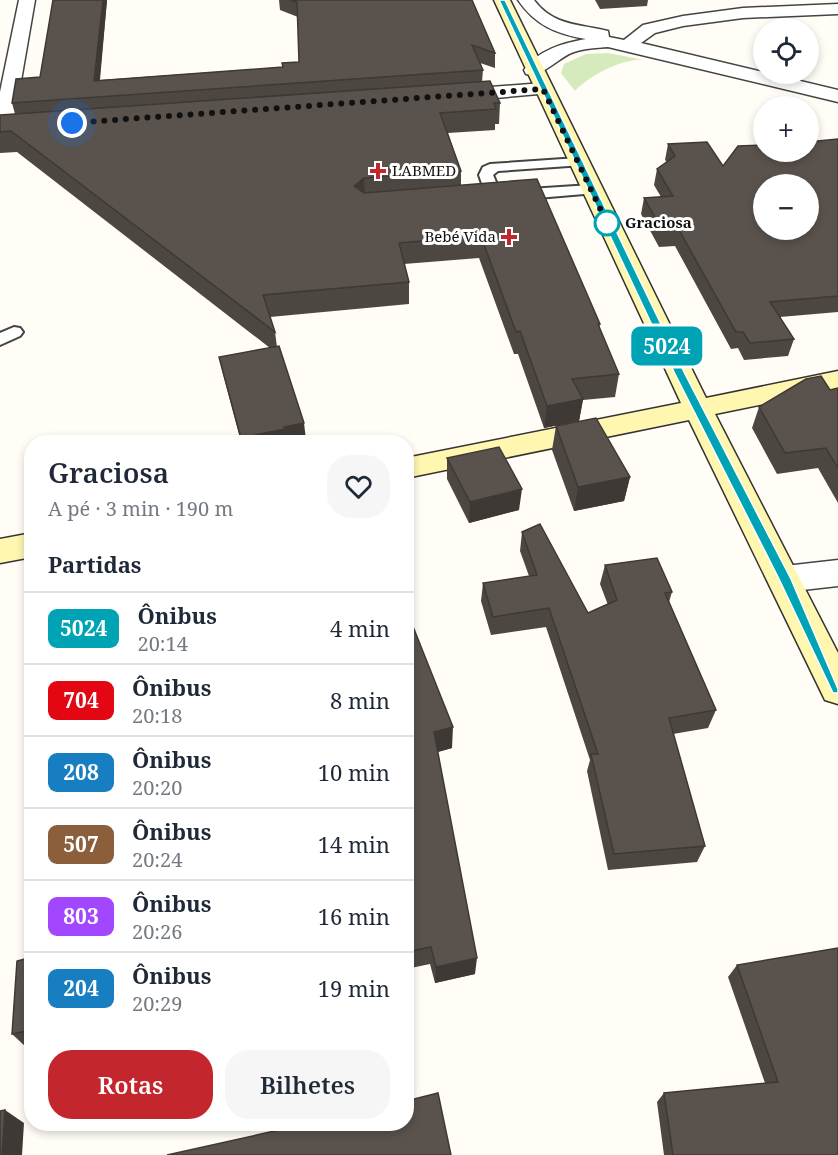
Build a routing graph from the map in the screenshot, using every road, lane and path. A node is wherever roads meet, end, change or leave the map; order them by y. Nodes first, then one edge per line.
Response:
1 (27, 0) edge
2 (502, 0) edge
3 (526, 0) edge
4 (730, 0) edge
5 (838, 9) edge
6 (743, 13) junction
7 (649, 29) junction
8 (634, 49) junction
9 (533, 70) junction
10 (543, 89) junction
11 (838, 96) edge
12 (428, 98) edge
13 (26, 126) edge
14 (1, 127) edge
15 (578, 162) junction
16 (591, 190) junction
17 (494, 196) junction
18 (459, 199) edge
19 (838, 380) edge
20 (696, 407) junction
21 (414, 466) edge
22 (24, 547) edge
23 (0, 552) edge
24 (838, 573) edge
25 (785, 579) junction
26 (838, 689) edge

1 - 14 street
2 - 9 main road
3 - 7 street
4 - 6 street
5 - 6 street
6 - 7 street
7 - 8 street
8 - 9 street
8 - 11 street
9 - 10 main road
10 - 12 street
10 - 15 main road
13 - 14 street
15 - 16 main road
15 - 17 lane
16 - 17 lane
16 - 20 main road
17 - 18 lane
19 - 20 main road
20 - 21 main road
20 - 25 main road
22 - 23 main road
24 - 25 street
25 - 26 main road

